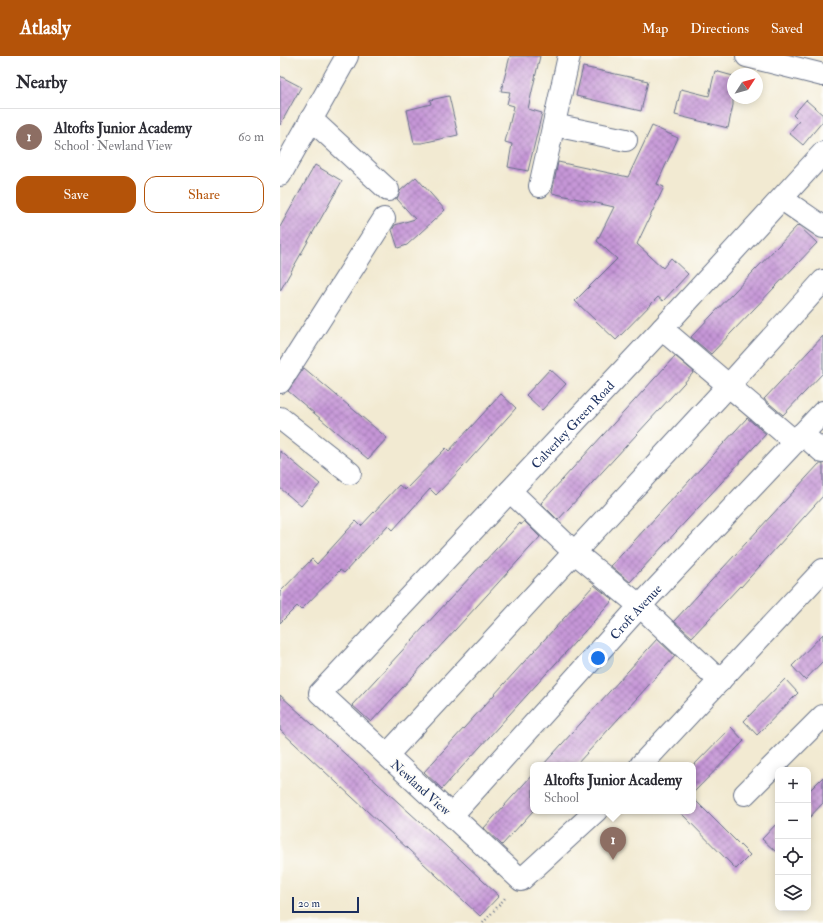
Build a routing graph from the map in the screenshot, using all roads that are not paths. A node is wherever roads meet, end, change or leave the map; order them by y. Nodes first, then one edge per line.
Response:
1 (347, 56) edge
2 (569, 56) edge
3 (747, 56) edge
4 (823, 75) edge
5 (311, 119) junction
6 (554, 125) junction
7 (626, 140) dead end
8 (823, 153) edge
9 (280, 175) edge
10 (540, 186) dead end
11 (388, 190) dead end
12 (782, 199) junction
13 (384, 219) dead end
14 (823, 227) edge
15 (823, 282) edge
16 (662, 329) junction
17 (280, 382) edge
18 (729, 385) junction
19 (823, 412) edge
20 (280, 418) edge
21 (799, 438) junction
22 (823, 452) edge
23 (350, 473) dead end
24 (510, 491) junction
25 (574, 552) junction
26 (823, 570) edge
27 (640, 606) junction
28 (720, 681) junction
29 (320, 694) joint
30 (823, 716) edge
31 (386, 756) junction
32 (644, 762) edge
33 (745, 794) dead end
34 (593, 814) edge
35 (452, 815) junction

1 - 5 street
2 - 6 street
3 - 4 street
5 - 9 street
5 - 11 street
6 - 7 street
6 - 10 street
8 - 12 street, Calverley Green Road
12 - 14 street
12 - 16 street, Calverley Green Road
13 - 17 street
15 - 18 street
16 - 18 street
16 - 24 street, Calverley Green Road
18 - 21 street
18 - 25 street
19 - 21 street, Croft Avenue
20 - 23 street
21 - 22 street
21 - 27 street, Croft Avenue
24 - 25 street
24 - 29 street, Calverley Green Road
25 - 27 street
25 - 31 street
26 - 28 street
27 - 28 street
27 - 35 street, Croft Avenue
28 - 32 street
29 - 31 street, Newland View
30 - 33 street
31 - 35 street, Newland View
34 - 35 street, Newland View

